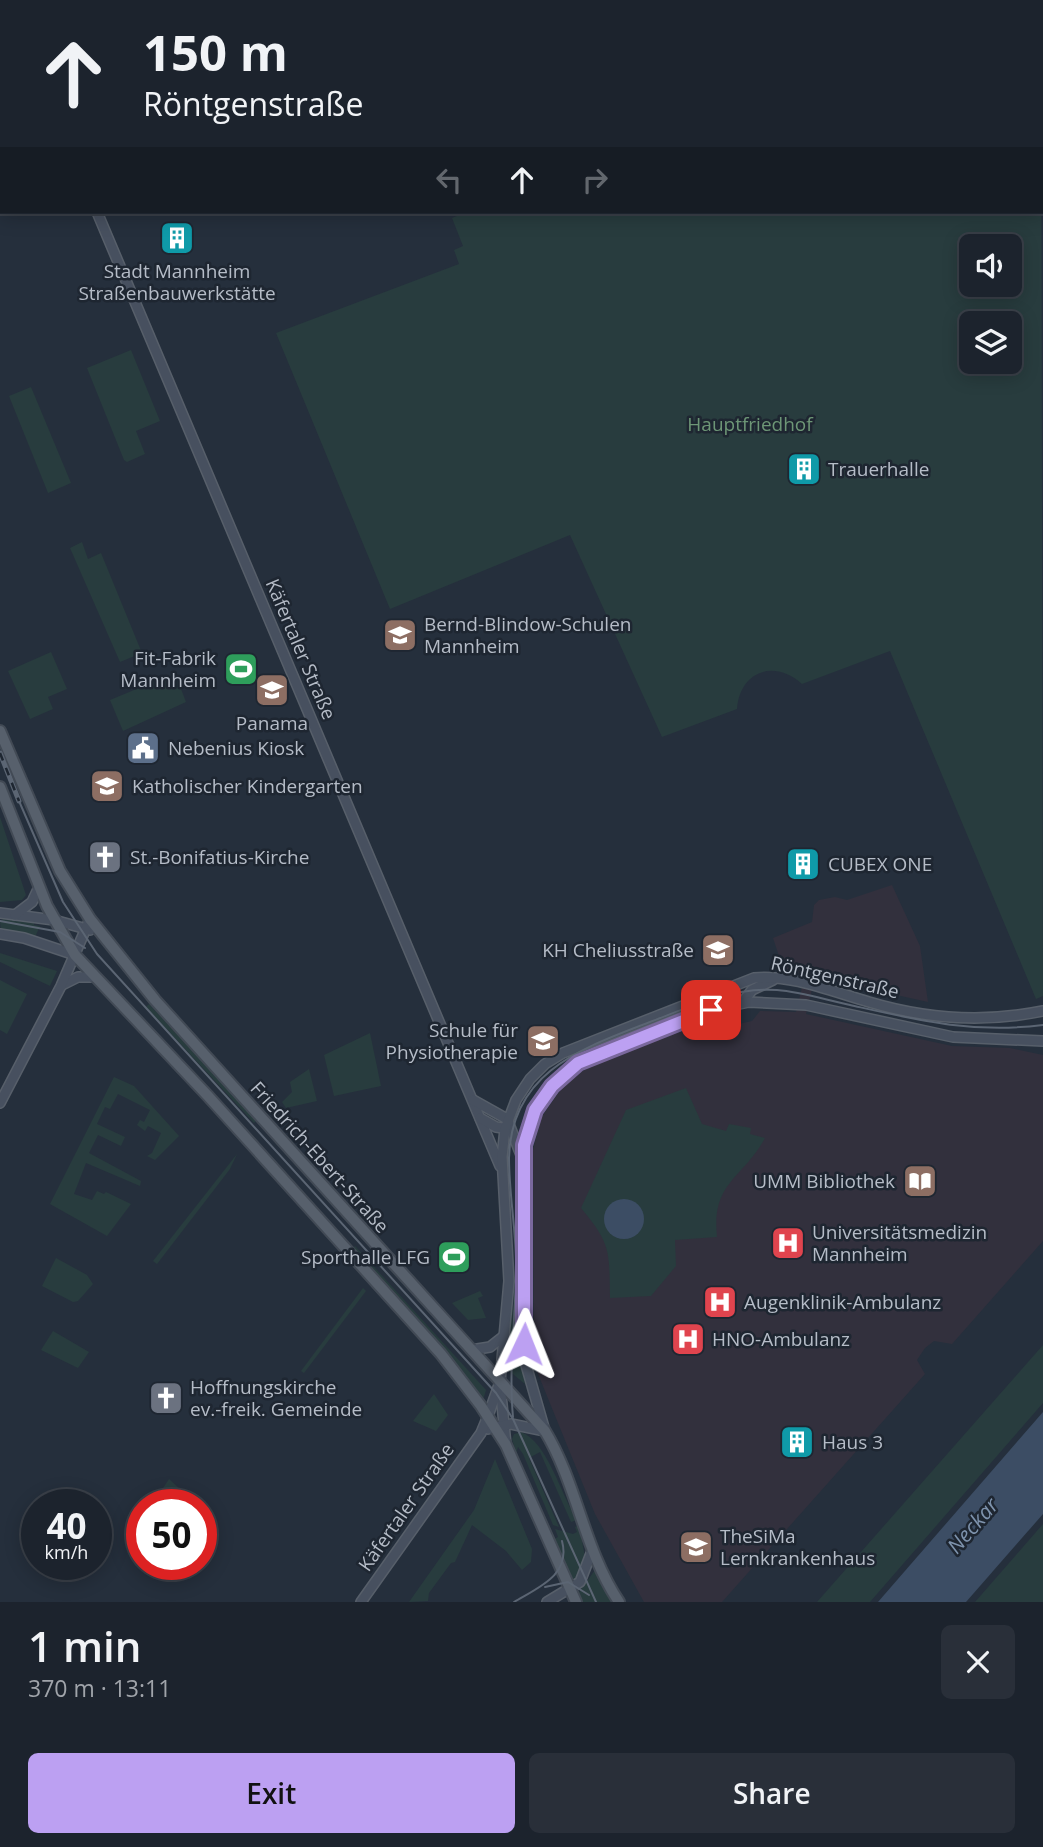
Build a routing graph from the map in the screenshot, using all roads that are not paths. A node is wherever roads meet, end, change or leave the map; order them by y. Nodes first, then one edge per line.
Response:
1 (98, 214) edge
2 (0, 731) edge
3 (0, 787) edge
4 (39, 887) junction
5 (0, 913) edge
6 (15, 915) junction
7 (54, 920) junction
8 (88, 924) junction
9 (0, 934) edge
10 (75, 955) junction
11 (95, 978) junction
12 (777, 978) junction
13 (61, 986) junction
14 (741, 1003) junction
15 (1043, 1012) edge
16 (1043, 1041) edge
17 (472, 1100) junction
18 (0, 1103) edge
19 (480, 1118) junction
20 (528, 1125) junction
21 (508, 1126) junction
22 (524, 1161) junction
23 (503, 1174) junction
24 (504, 1336) junction
25 (471, 1350) junction
26 (500, 1382) junction
27 (496, 1422) junction
28 (545, 1431) junction
29 (592, 1551) junction
30 (569, 1591) junction
31 (361, 1602) edge
32 (547, 1602) edge
33 (576, 1602) edge
34 (618, 1602) edge

1 - 17 main road, Käfertaler Straße
2 - 8 main road, Friedrich-Ebert-Straße
3 - 4 main road
4 - 6 main road
4 - 7 main road
5 - 6 main road
6 - 7 main road
7 - 8 main road
7 - 10 main road
8 - 10 main road
8 - 25 main road, Friedrich-Ebert-Straße
9 - 10 main road
10 - 11 main road
10 - 13 main road
11 - 13 main road
11 - 27 main road
12 - 14 main road
12 - 15 main road, Röntgenstraße
12 - 21 main road, Röntgenstraße
13 - 18 main road
14 - 16 main road, Röntgenstraße
14 - 20 main road, Röntgenstraße
17 - 19 main road, Käfertaler Straße
17 - 21 main road
19 - 21 main road
19 - 23 main road, Käfertaler Straße
20 - 21 main road
20 - 22 main road, Röntgenstraße
21 - 22 main road
21 - 23 main road, Käfertaler Straße
22 - 28 main road
23 - 24 main road, Käfertaler Straße
24 - 25 main road
24 - 26 main road, Käfertaler Straße
25 - 26 main road, Friedrich-Ebert-Straße
26 - 27 main road
26 - 27 main road, Käfertaler Straße
26 - 28 main road, Friedrich-Ebert-Straße
27 - 28 main road
27 - 30 main road
27 - 31 main road, Käfertaler Straße
28 - 29 main road, Friedrich-Ebert-Straße
29 - 30 main road
29 - 34 main road, Friedrich-Ebert-Straße
30 - 32 main road
30 - 33 main road

